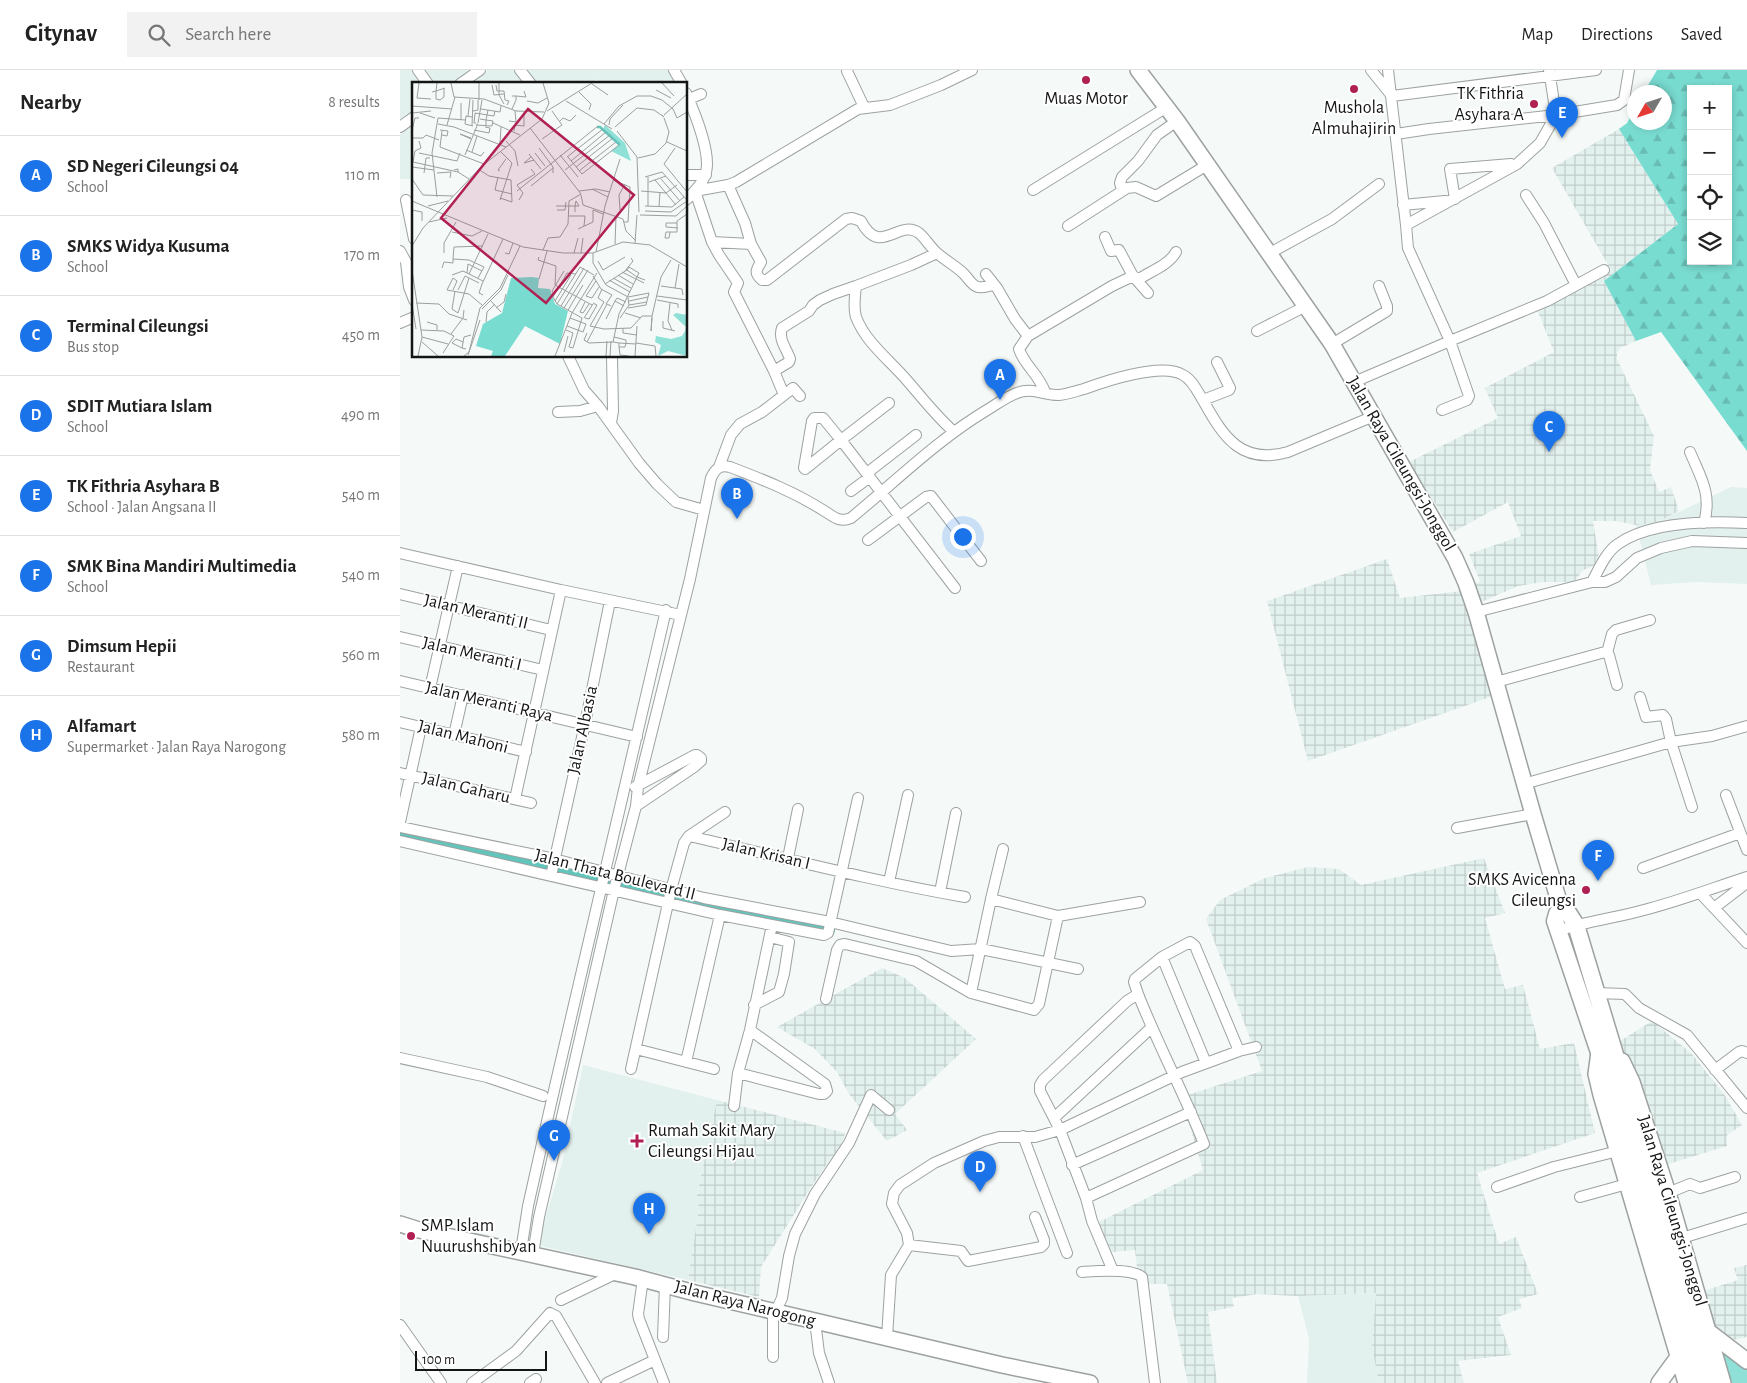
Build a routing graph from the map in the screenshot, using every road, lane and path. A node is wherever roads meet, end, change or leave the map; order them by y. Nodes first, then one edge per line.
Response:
1 (418, 70) edge
2 (480, 70) edge
3 (520, 70) edge
4 (674, 70) edge
5 (972, 70) edge
6 (1138, 70) edge
7 (1371, 70) edge
8 (1388, 70) edge
9 (1596, 70) edge
10 (1629, 70) edge
11 (847, 71) dead end
12 (1550, 73) edge
13 (427, 82) edge
14 (463, 82) edge
15 (529, 82) edge
16 (681, 82) edge
17 (701, 94) dead end
18 (688, 96) edge
19 (1392, 96) junction
20 (864, 107) junction
21 (1167, 107) junction
22 (1556, 114) junction
23 (412, 118) edge
24 (1177, 121) junction
25 (400, 127) edge
26 (1396, 134) junction
27 (1517, 164) junction
28 (1207, 165) junction
29 (688, 175) edge
30 (706, 175) junction
31 (1380, 184) dead end
32 (728, 185) junction
33 (1033, 190) dead end
34 (1122, 190) junction
35 (695, 191) junction
36 (1526, 195) dead end
37 (688, 198) edge
38 (406, 199) edge
39 (1453, 200) junction
40 (1403, 205) junction
41 (1406, 225) junction
42 (1068, 226) dead end
43 (412, 229) edge
44 (1105, 238) dead end
45 (712, 242) junction
46 (751, 244) junction
47 (400, 251) edge
48 (1176, 252) dead end
49 (937, 253) junction
50 (1270, 253) junction
51 (1604, 270) dead end
52 (986, 274) dead end
53 (1133, 276) junction
54 (1576, 284) junction
55 (993, 285) junction
56 (856, 286) junction
57 (1379, 286) dead end
58 (1148, 293) dead end
59 (412, 295) edge
60 (1306, 306) junction
61 (412, 318) edge
62 (400, 323) edge
63 (1257, 331) dead end
64 (1028, 336) junction
65 (1450, 342) junction
66 (1332, 344) junction
67 (569, 358) edge
68 (612, 358) edge
69 (1217, 362) dead end
70 (774, 371) junction
71 (1354, 382) junction
72 (1045, 392) junction
73 (784, 395) junction
74 (800, 396) dead end
75 (1202, 400) junction
76 (888, 403) dead end
77 (598, 406) junction
78 (1442, 410) dead end
79 (558, 412) dead end
80 (1374, 416) junction
81 (611, 423) junction
82 (953, 431) junction
83 (916, 434) dead end
84 (841, 440) junction
85 (1690, 452) dead end
86 (719, 467) junction
87 (869, 475) junction
88 (851, 491) dead end
89 (882, 492) junction
90 (704, 510) junction
91 (900, 515) junction
92 (1704, 523) junction
93 (1747, 523) edge
94 (868, 540) dead end
95 (1747, 543) edge
96 (400, 552) edge
97 (981, 561) dead end
98 (458, 566) junction
99 (1592, 582) junction
100 (955, 588) dead end
101 (561, 590) junction
102 (400, 594) edge
103 (610, 601) junction
104 (449, 606) junction
105 (666, 610) junction
106 (1476, 612) junction
107 (682, 614) junction
108 (1650, 620) dead end
109 (551, 630) junction
110 (400, 637) edge
111 (441, 647) junction
112 (1607, 653) junction
113 (543, 670) junction
114 (1496, 682) junction
115 (400, 684) edge
116 (1617, 685) dead end
117 (430, 688) junction
118 (463, 695) junction
119 (1640, 697) dead end
120 (534, 712) junction
121 (400, 722) edge
122 (585, 724) junction
123 (1747, 726) edge
124 (421, 727) junction
125 (454, 735) junction
126 (637, 737) junction
127 (1671, 742) junction
128 (526, 752) junction
129 (400, 773) edge
130 (411, 776) junction
131 (1524, 784) junction
132 (638, 787) junction
133 (624, 789) junction
134 (908, 795) dead end
135 (1726, 795) dead end
136 (858, 798) dead end
137 (515, 799) junction
138 (531, 803) dead end
139 (636, 806) junction
140 (1692, 807) dead end
141 (798, 809) dead end
142 (725, 812) dead end
143 (956, 813) dead end
144 (1533, 814) junction
145 (400, 822) edge
146 (400, 827) edge
147 (1457, 828) dead end
148 (1740, 833) junction
149 (689, 836) junction
150 (400, 841) edge
151 (1003, 849) dead end
152 (1747, 850) edge
153 (788, 858) junction
154 (1643, 868) dead end
155 (552, 869) junction
156 (842, 873) junction
157 (603, 880) junction
158 (889, 882) junction
159 (616, 883) junction
160 (1745, 883) edge
161 (940, 892) junction
162 (1701, 894) junction
163 (670, 897) junction
164 (965, 897) dead end
165 (992, 899) junction
166 (1140, 902) dead end
167 (1561, 908) junction
168 (1714, 908) junction
169 (720, 915) junction
170 (1058, 916) junction
171 (830, 922) junction
172 (772, 925) junction
173 (1576, 925) junction
174 (1558, 931) junction
175 (770, 937) junction
176 (1747, 943) edge
177 (981, 949) junction
178 (1162, 957) junction
179 (1048, 964) junction
180 (1078, 969) dead end
181 (971, 993) junction
182 (1596, 993) junction
183 (1138, 994) junction
184 (826, 999) dead end
185 (754, 1006) junction
186 (1152, 1028) junction
187 (750, 1030) junction
188 (1256, 1047) dead end
189 (1605, 1048) junction
190 (636, 1050) junction
191 (1239, 1051) junction
192 (1747, 1053) edge
193 (400, 1058) edge
194 (686, 1062) junction
195 (1206, 1063) junction
196 (631, 1069) dead end
197 (714, 1069) dead end
198 (1715, 1070) junction
199 (738, 1073) junction
200 (1173, 1076) junction
201 (543, 1096) dead end
202 (734, 1106) dead end
203 (1747, 1108) edge
204 (889, 1110) dead end
205 (1191, 1112) junction
206 (1054, 1118) junction
207 (1060, 1130) junction
208 (1023, 1136) junction
209 (1618, 1151) junction
210 (1072, 1165) junction
211 (1735, 1177) dead end
212 (1627, 1184) junction
213 (1497, 1186) dead end
214 (1668, 1193) junction
215 (1580, 1196) dead end
216 (1086, 1198) junction
217 (1035, 1217) dead end
218 (1747, 1218) edge
219 (400, 1224) edge
220 (1682, 1238) junction
221 (909, 1245) junction
222 (527, 1252) junction
223 (1068, 1253) dead end
224 (1113, 1271) junction
225 (1082, 1272) dead end
226 (617, 1273) junction
227 (643, 1279) junction
228 (665, 1285) junction
229 (561, 1300) dead end
230 (776, 1311) junction
231 (815, 1321) junction
232 (400, 1325) edge
233 (1709, 1332) junction
234 (663, 1337) dead end
235 (887, 1337) junction
236 (773, 1357) dead end
237 (1678, 1357) junction
238 (655, 1360) junction
239 (1747, 1361) edge
240 (1085, 1382) edge
241 (441, 1383) edge
242 (472, 1383) edge
243 (595, 1383) edge
244 (607, 1383) edge
245 (664, 1383) edge
246 (829, 1383) edge
247 (1155, 1383) edge
248 (1659, 1383) edge
249 (1686, 1383) edge
250 (1701, 1383) edge
251 (1714, 1383) edge
252 (1723, 1383) edge

1 - 13 street
2 - 14 street
3 - 15 street
4 - 16 street
5 - 20 street
6 - 21 main road, Jalan Raya Cileungsi-Jonggol
7 - 19 street
8 - 19 street
9 - 12 street
10 - 22 street
11 - 20 street
12 - 19 street
12 - 22 street
17 - 18 street
18 - 30 street
19 - 26 street
20 - 32 street
21 - 24 main road, Jalan Raya Cileungsi-Jonggol
21 - 33 street
22 - 26 street
22 - 27 street
23 - 25 street
24 - 28 main road, Jalan Raya Cileungsi-Jonggol
24 - 34 street
26 - 40 street
27 - 39 street
27 - 39 street
28 - 34 street
28 - 50 main road, Jalan Raya Cileungsi-Jonggol
29 - 30 street
30 - 35 street
31 - 50 street
32 - 35 street
32 - 46 street
34 - 42 street
35 - 37 street
35 - 45 street
36 - 54 street
38 - 43 street
39 - 40 street
39 - 41 street
40 - 41 street
41 - 65 street
44 - 53 street
45 - 46 street
45 - 70 street
46 - 49 street
47 - 59 street
48 - 53 street
49 - 55 street
49 - 56 street
50 - 60 main road, Jalan Raya Cileungsi-Jonggol
51 - 54 street
52 - 55 street
53 - 58 street
53 - 64 street
54 - 65 street
55 - 64 street
56 - 70 street
56 - 82 street
57 - 66 street
60 - 63 street
60 - 66 main road, Jalan Raya Cileungsi-Jonggol
61 - 62 street
64 - 72 street
65 - 71 street
65 - 78 street
66 - 71 main road, Jalan Raya Cileungsi-Jonggol
67 - 77 street
68 - 81 street
69 - 75 street
70 - 73 street
71 - 80 main road, Jalan Raya Cileungsi-Jonggol
72 - 75 street
72 - 82 street
73 - 74 street
73 - 86 street
75 - 80 street
76 - 84 street
77 - 79 street
77 - 81 street
80 - 106 main road, Jalan Raya Cileungsi-Jonggol
81 - 90 street
82 - 89 street
83 - 87 street
84 - 84 street
84 - 87 street
85 - 92 street
86 - 89 street
86 - 90 street
87 - 88 street
87 - 89 street
89 - 91 street
90 - 107 street
91 - 94 street
91 - 97 street
91 - 100 street
92 - 93 street
92 - 99 street
95 - 99 street
96 - 98 street
98 - 101 street
98 - 104 street
99 - 106 street
101 - 103 street
101 - 109 street
102 - 104 street, Jalan Meranti II
103 - 105 street
103 - 122 street, Jalan Albasia
104 - 109 street, Jalan Meranti II
104 - 111 street
105 - 107 street
105 - 126 street
106 - 114 main road, Jalan Raya Cileungsi-Jonggol
107 - 132 street
108 - 112 street
109 - 113 street
110 - 111 street, Jalan Meranti I
111 - 113 street, Jalan Meranti I
111 - 117 street
112 - 114 street
112 - 116 street
113 - 120 street
114 - 131 main road, Jalan Raya Cileungsi-Jonggol
115 - 117 street, Jalan Meranti Raya
117 - 118 street, Jalan Meranti Raya
118 - 120 street, Jalan Meranti Raya
118 - 125 street
119 - 127 street
120 - 122 street, Jalan Meranti Raya
120 - 128 street
121 - 124 street, Jalan Mahoni
122 - 126 street, Jalan Meranti Raya
122 - 155 street, Jalan Albasia
123 - 127 street
124 - 125 street, Jalan Mahoni
124 - 130 street
125 - 128 street, Jalan Mahoni
126 - 133 street
127 - 131 street
127 - 140 street
128 - 137 street
129 - 130 street, Jalan Gaharu
130 - 137 street, Jalan Gaharu
130 - 145 street
131 - 144 main road, Jalan Raya Cileungsi-Jonggol
132 - 133 street
132 - 139 street
132 - 139 street
133 - 157 street
134 - 158 street
135 - 148 street
136 - 156 street
137 - 138 street, Jalan Gaharu
139 - 159 street
141 - 153 street
142 - 149 street
143 - 161 street
144 - 147 street
144 - 167 main road, Jalan Raya Cileungsi-Jonggol
146 - 155 street, Jalan Thata Boulevard II
148 - 152 street
148 - 154 street
149 - 153 street, Jalan Krisan I
149 - 163 street
150 - 155 street, Jalan Thata Boulevard II
151 - 165 street
153 - 156 street, Jalan Krisan I
155 - 157 street, Jalan Thata Boulevard II
155 - 157 street, Jalan Thata Boulevard II
156 - 158 street, Jalan Krisan I
156 - 171 street
157 - 159 street, Jalan Thata Boulevard II
157 - 159 street, Jalan Thata Boulevard II
157 - 222 street
158 - 161 street, Jalan Krisan I
159 - 163 street, Jalan Thata Boulevard II
159 - 163 street, Jalan Thata Boulevard II
159 - 222 street
160 - 162 street
160 - 168 street
161 - 164 street, Jalan Krisan I
162 - 168 street
162 - 173 street
163 - 169 street, Jalan Thata Boulevard II
163 - 171 street, Jalan Thata Boulevard II
163 - 190 street
165 - 170 street
165 - 177 street
166 - 170 street
167 - 173 highway, Jalan Raya Cileungsi-Jonggol
167 - 174 highway, Jalan Raya Cileungsi-Jonggol
168 - 176 street
169 - 172 street, Jalan Thata Boulevard II
169 - 194 street
170 - 179 street
171 - 172 street, Jalan Thata Boulevard II
171 - 177 street, Jalan Thata Boulevard II
172 - 175 street
173 - 174 street
173 - 182 highway, Jalan Raya Cileungsi-Jonggol
174 - 189 highway, Jalan Raya Cileungsi-Jonggol
175 - 185 street
175 - 185 street
177 - 179 street, Jalan Thata Boulevard II
177 - 181 street
178 - 183 street
178 - 191 street
178 - 195 street
179 - 180 street, Jalan Thata Boulevard II
179 - 181 street
181 - 184 street
182 - 189 highway, Jalan Raya Cileungsi-Jonggol
182 - 198 street
183 - 186 street
183 - 206 street
185 - 187 street
186 - 200 street
186 - 206 street
187 - 199 street
187 - 199 street
188 - 191 street
189 - 209 main road, Jalan Raya Cileungsi-Jonggol
189 - 214 main road, Jalan Raya Cileungsi-Jonggol
189 - 250 highway, Jalan Raya Cileungsi-Jonggol
189 - 251 highway, Jalan Raya Cileungsi-Jonggol
190 - 194 street
190 - 196 street
191 - 195 street
192 - 198 street
193 - 201 street
194 - 197 street
195 - 200 street
198 - 203 street
199 - 202 street
200 - 205 street
200 - 207 street
204 - 230 street
205 - 210 street
205 - 216 street
206 - 207 street
207 - 208 street
207 - 210 street
208 - 221 street
208 - 223 street
209 - 212 main road, Jalan Raya Cileungsi-Jonggol
209 - 213 street
210 - 216 street
211 - 214 street
212 - 215 street
212 - 237 main road, Jalan Raya Cileungsi-Jonggol
214 - 220 main road, Jalan Raya Cileungsi-Jonggol
216 - 224 street
217 - 221 street
218 - 220 street
219 - 222 main road, Jalan Raya Narogong
220 - 233 main road, Jalan Raya Cileungsi-Jonggol
221 - 235 street
222 - 226 main road, Jalan Raya Narogong
224 - 225 street
224 - 247 street
226 - 227 main road, Jalan Raya Narogong
226 - 229 street
227 - 228 main road, Jalan Raya Narogong
227 - 238 street
228 - 230 main road, Jalan Raya Narogong
228 - 234 street
230 - 231 main road, Jalan Raya Narogong
230 - 236 street
231 - 235 main road, Jalan Raya Narogong
231 - 246 street
232 - 241 street
233 - 239 main road
233 - 252 main road, Jalan Raya Cileungsi-Jonggol
235 - 240 main road, Jalan Raya Narogong
237 - 248 main road
237 - 249 main road, Jalan Raya Cileungsi-Jonggol
238 - 244 street
238 - 245 street
242 - 243 street

